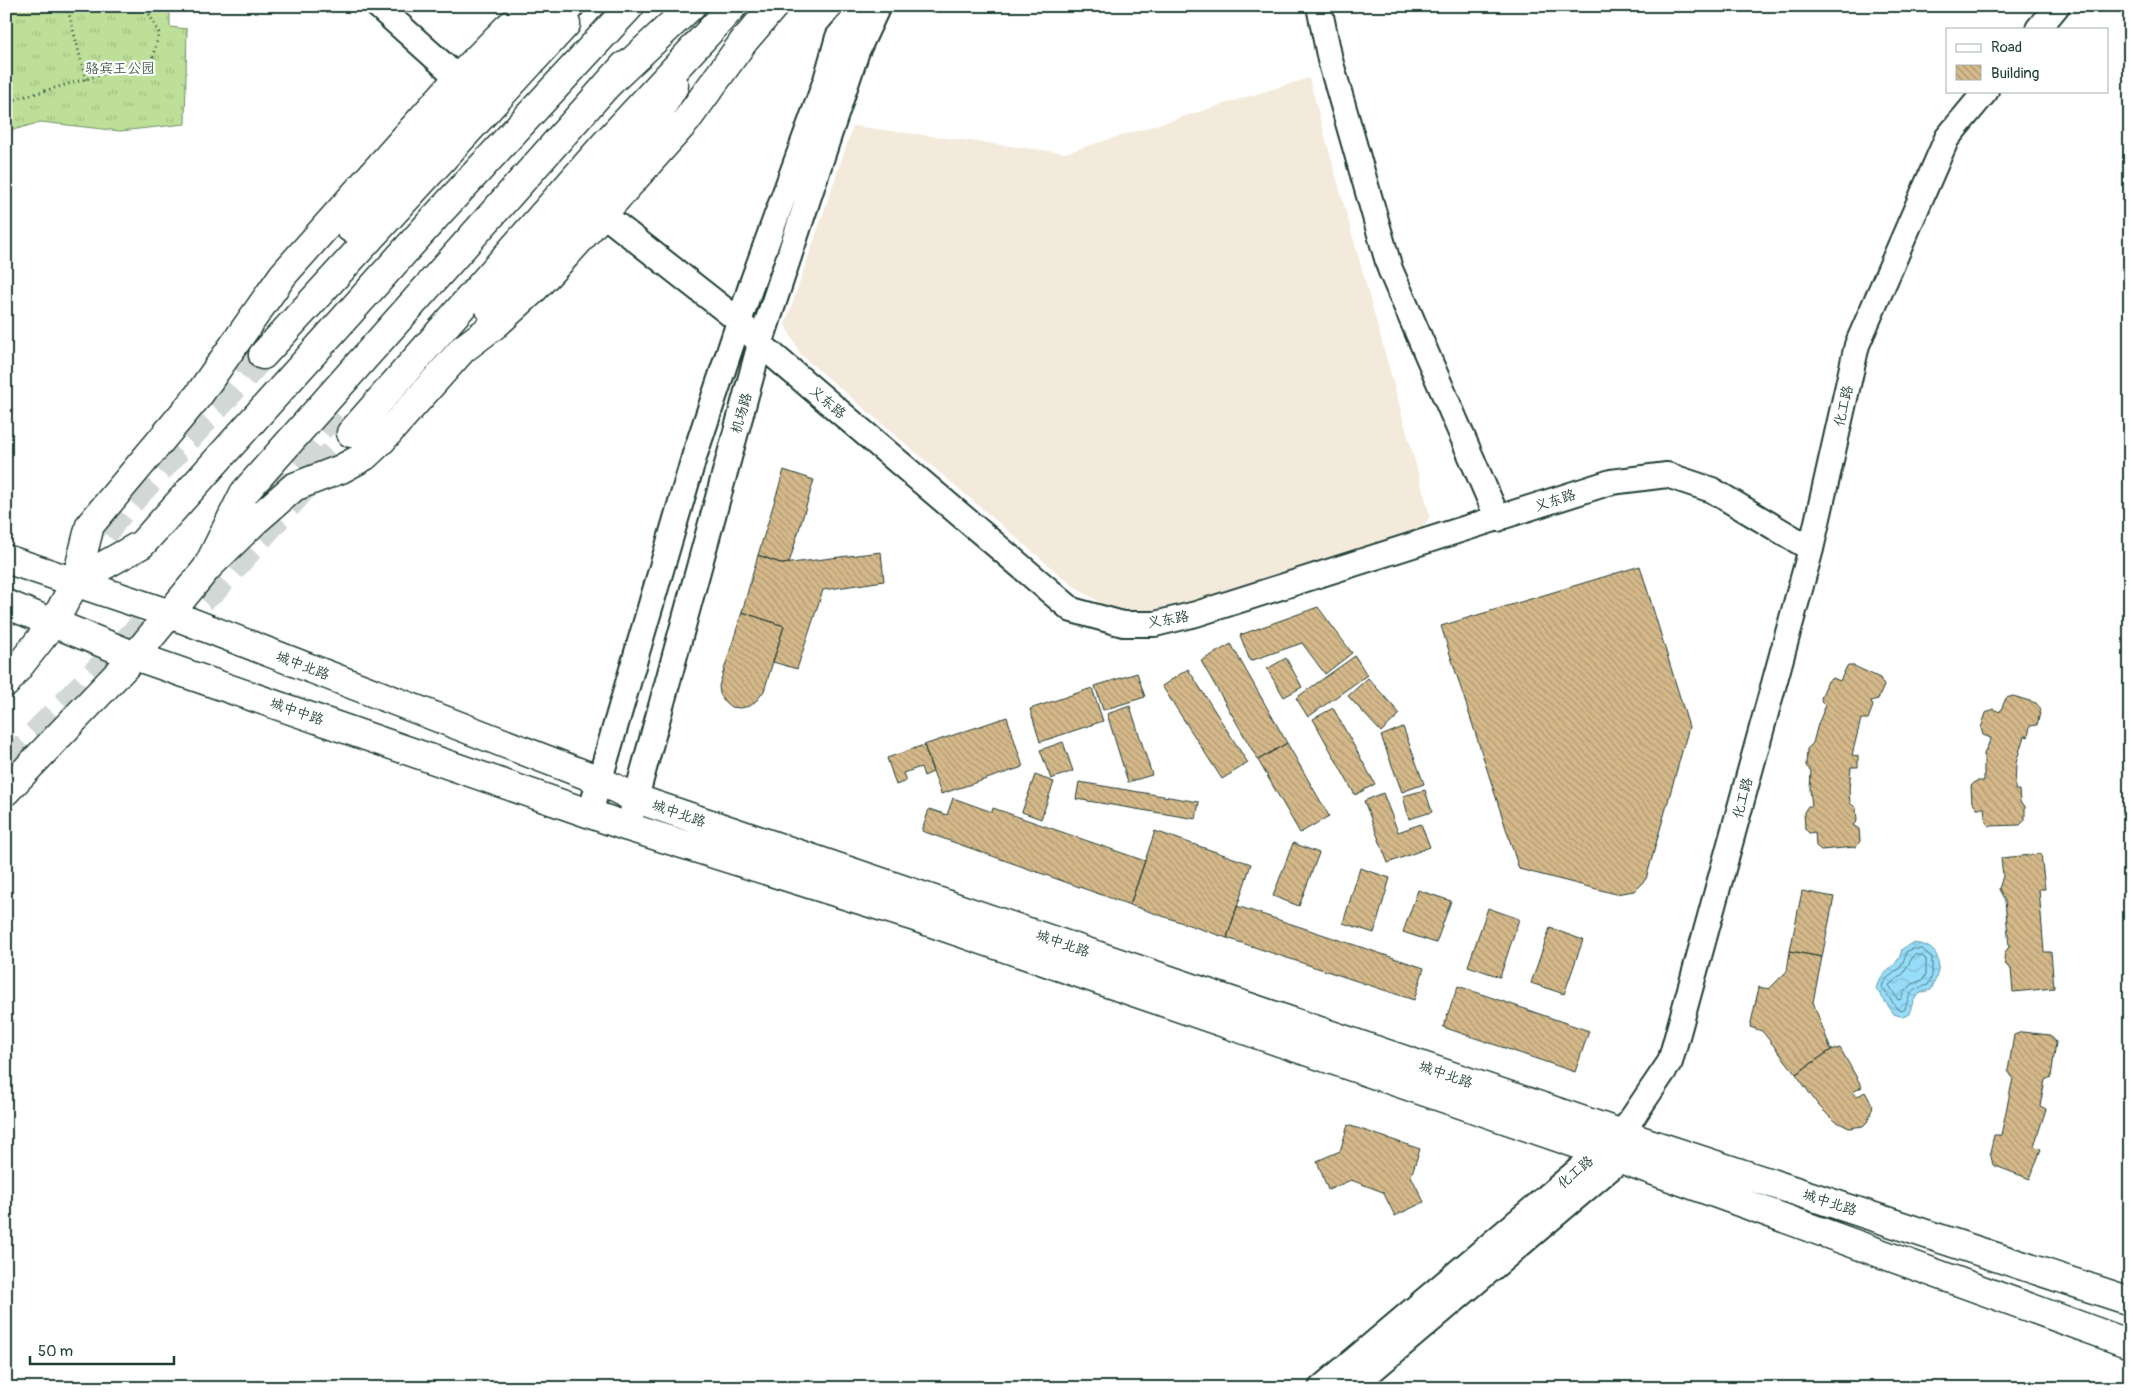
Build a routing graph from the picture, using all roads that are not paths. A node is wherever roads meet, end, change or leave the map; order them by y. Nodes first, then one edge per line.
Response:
1 (378, 6) edge
2 (534, 6) edge
3 (570, 6) edge
4 (582, 6) edge
5 (630, 6) edge
6 (676, 6) edge
7 (691, 6) edge
8 (774, 6) edge
9 (865, 6) edge
10 (878, 6) edge
11 (1319, 6) edge
12 (2057, 6) edge
13 (723, 17) edge
14 (2039, 28) edge
15 (458, 78) junction
16 (608, 84) junction
17 (1985, 92) edge
18 (603, 214) junction
19 (740, 321) junction
20 (760, 344) junction
21 (463, 349) junction
22 (263, 355) tunnel mouth
23 (198, 396) junction
24 (351, 433) tunnel mouth
25 (1498, 519) junction
26 (1810, 550) junction
27 (6, 559) edge
28 (207, 568) junction
29 (76, 581) junction
30 (6, 604) edge
31 (170, 614) junction
32 (54, 622) junction
33 (135, 656) junction
34 (6, 683) edge
35 (599, 780) junction
36 (6, 791) edge
37 (634, 798) junction
38 (590, 813) junction
39 (628, 827) junction
40 (1621, 1146) junction
41 (2130, 1300) edge
42 (2130, 1344) edge
43 (1321, 1388) edge
44 (1350, 1388) edge

1 - 15 street
2 - 15 main road
3 - 23 main road
4 - 22 main road
5 - 29 main road
6 - 16 main road
7 - 16 main road
8 - 18 main road
9 - 19 street
10 - 20 street, 机场路
11 - 25 street
12 - 14 street
13 - 21 main road
13 - 24 main road
15 - 23 main road
16 - 28 main road
17 - 26 street, 化工路
18 - 19 street, 义东路
18 - 21 main road
19 - 20 street, 义东路
19 - 35 street
20 - 25 street, 义东路
20 - 37 street, 机场路
21 - 28 main road
23 - 29 main road
25 - 26 street, 义东路
26 - 40 street, 化工路
27 - 29 main road, 城中北路
28 - 31 main road
29 - 31 main road, 城中北路
29 - 32 main road
30 - 32 main road, 城中中路
31 - 33 main road
31 - 35 main road, 城中北路
32 - 33 main road, 城中中路
32 - 34 main road
33 - 36 main road
33 - 38 main road, 城中中路
35 - 37 main road, 城中北路
35 - 38 street
37 - 39 street, 机场路
37 - 40 main road, 城中北路
38 - 39 main road, 城中北路
39 - 40 main road, 城中北路
40 - 41 main road, 城中北路
40 - 42 main road, 城中北路
40 - 43 street, 化工路
40 - 44 street, 化工路

